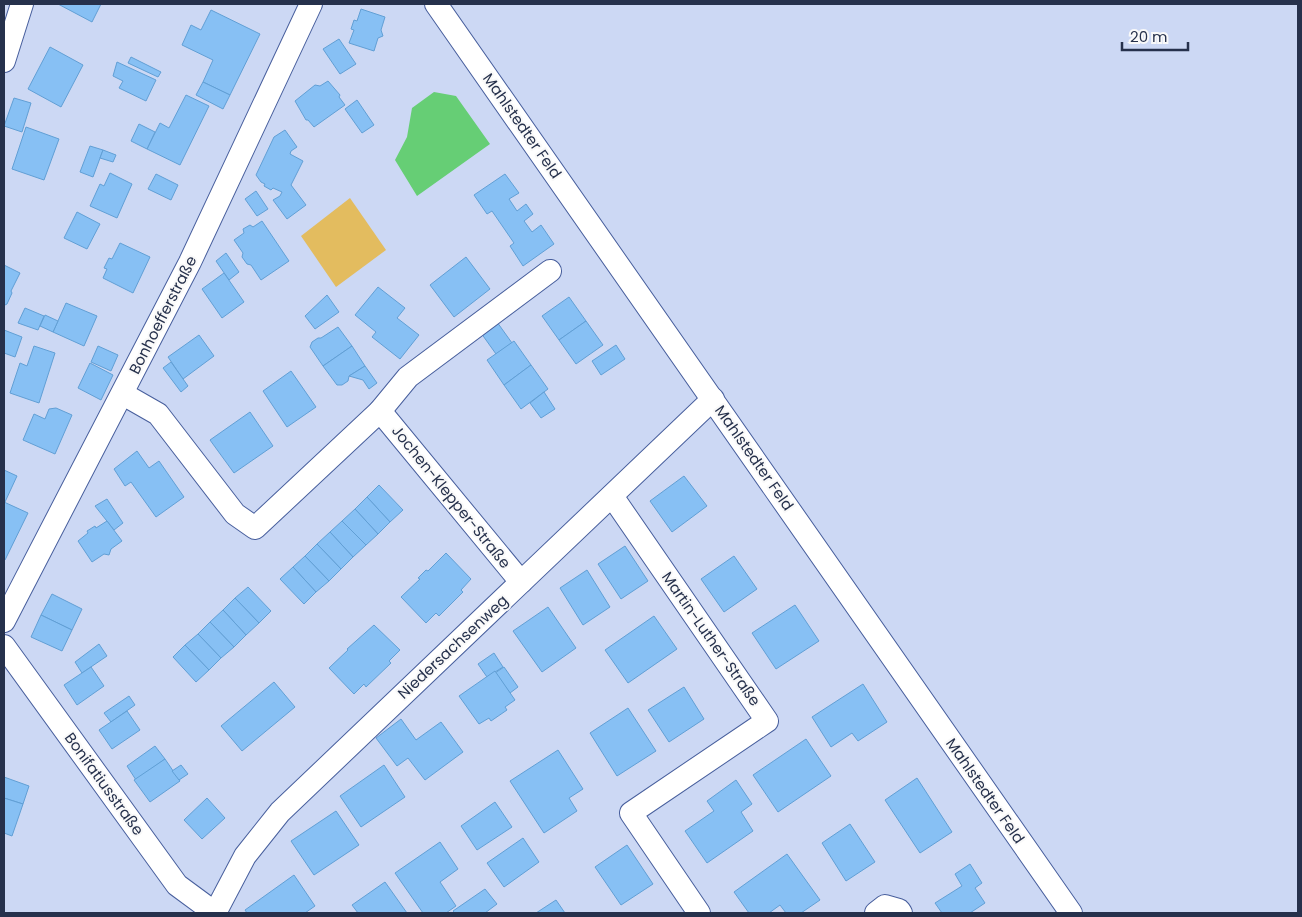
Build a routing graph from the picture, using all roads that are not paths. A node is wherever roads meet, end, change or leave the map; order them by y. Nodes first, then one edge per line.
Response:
1 (22, 4) edge
2 (311, 4) edge
3 (436, 4) edge
4 (4, 61) edge
5 (550, 271) dead end
6 (123, 394) junction
7 (713, 399) junction
8 (380, 412) junction
9 (612, 496) junction
10 (521, 582) junction
11 (4, 622) edge
12 (4, 646) edge
13 (215, 913) edge
14 (699, 913) edge
15 (876, 913) edge
16 (901, 913) edge
17 (1071, 913) edge

1 - 4 street
2 - 6 street, Bonhoefferstraße
3 - 7 street, Mahlstedter Feld
5 - 8 street, Jochen-Klepper-Straße
6 - 8 street, Jochen-Klepper-Straße
6 - 11 street, Bonhoefferstraße
7 - 9 street, Niedersachsenweg
7 - 17 street, Mahlstedter Feld
8 - 10 street, Jochen-Klepper-Straße
9 - 10 street, Niedersachsenweg
9 - 14 street, Martin-Luther-Straße
10 - 13 street, Niedersachsenweg
12 - 13 street, Bonifatiusstraße
15 - 16 street

